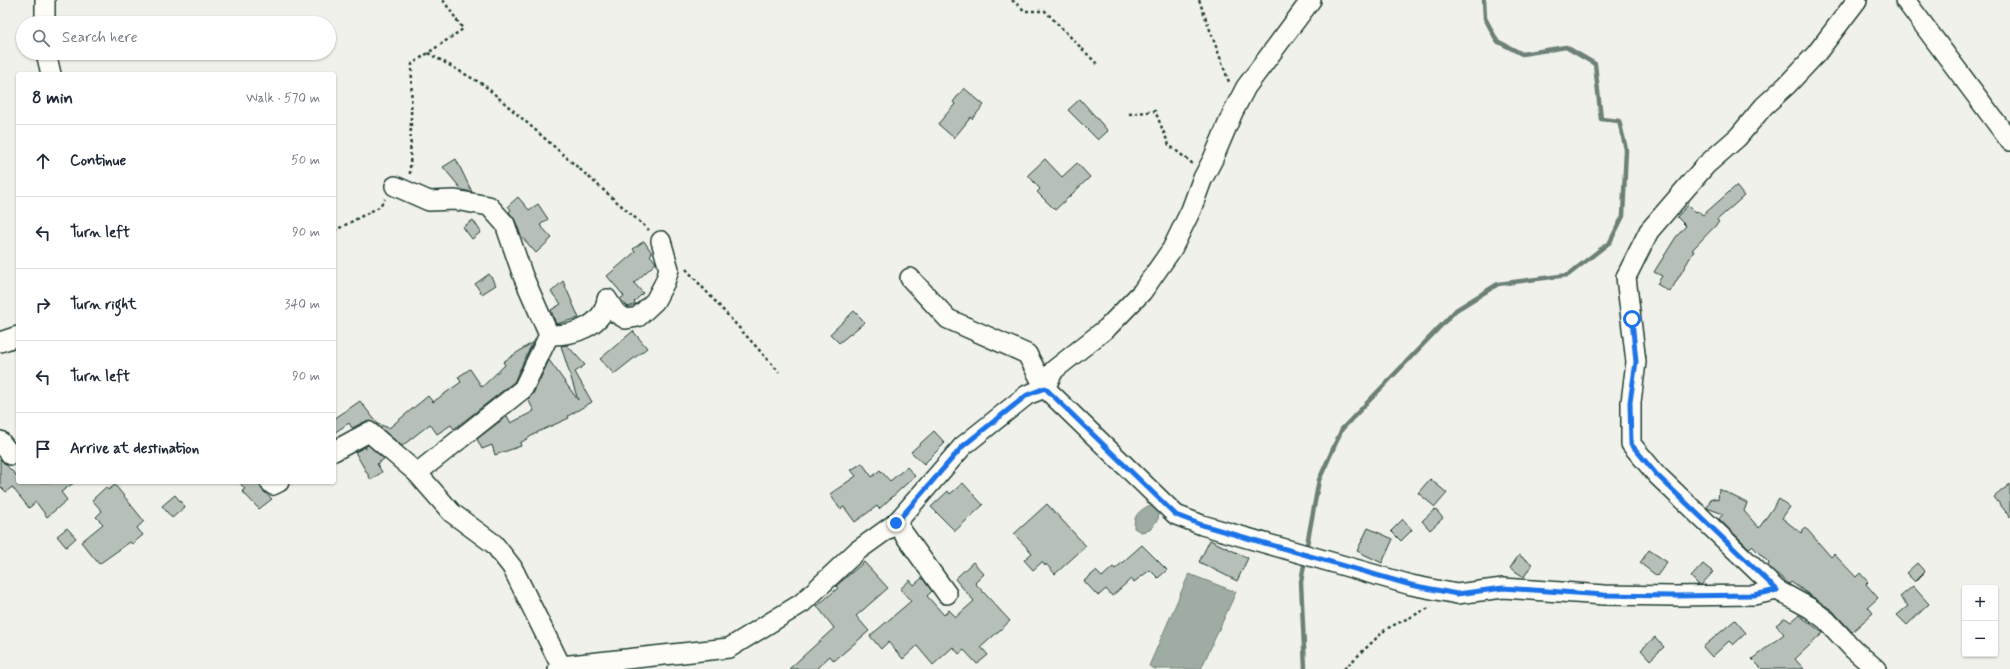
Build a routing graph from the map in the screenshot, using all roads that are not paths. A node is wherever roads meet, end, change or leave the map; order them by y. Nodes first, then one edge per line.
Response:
1 (45, 0) edge
2 (1311, 0) edge
3 (1857, 0) edge
4 (1905, 0) edge
5 (45, 16) edge
6 (48, 60) edge
7 (51, 72) edge
8 (2010, 141) edge
9 (395, 186) road end
10 (661, 241) road end
11 (910, 278) dead end
12 (549, 335) junction
13 (16, 337) edge
14 (0, 342) edge
15 (1045, 388) junction
16 (336, 450) edge
17 (417, 473) junction
18 (896, 523) junction
19 (1777, 590) junction
20 (947, 594) dead end
21 (559, 667) edge
22 (1876, 669) edge

1 - 5 street
2 - 15 street
3 - 19 street
4 - 8 street
6 - 7 street
9 - 12 street
10 - 12 street
11 - 15 street
12 - 17 street
13 - 14 street
15 - 18 street
15 - 19 street
16 - 17 street
17 - 21 street
18 - 20 street
18 - 21 street
19 - 22 street

